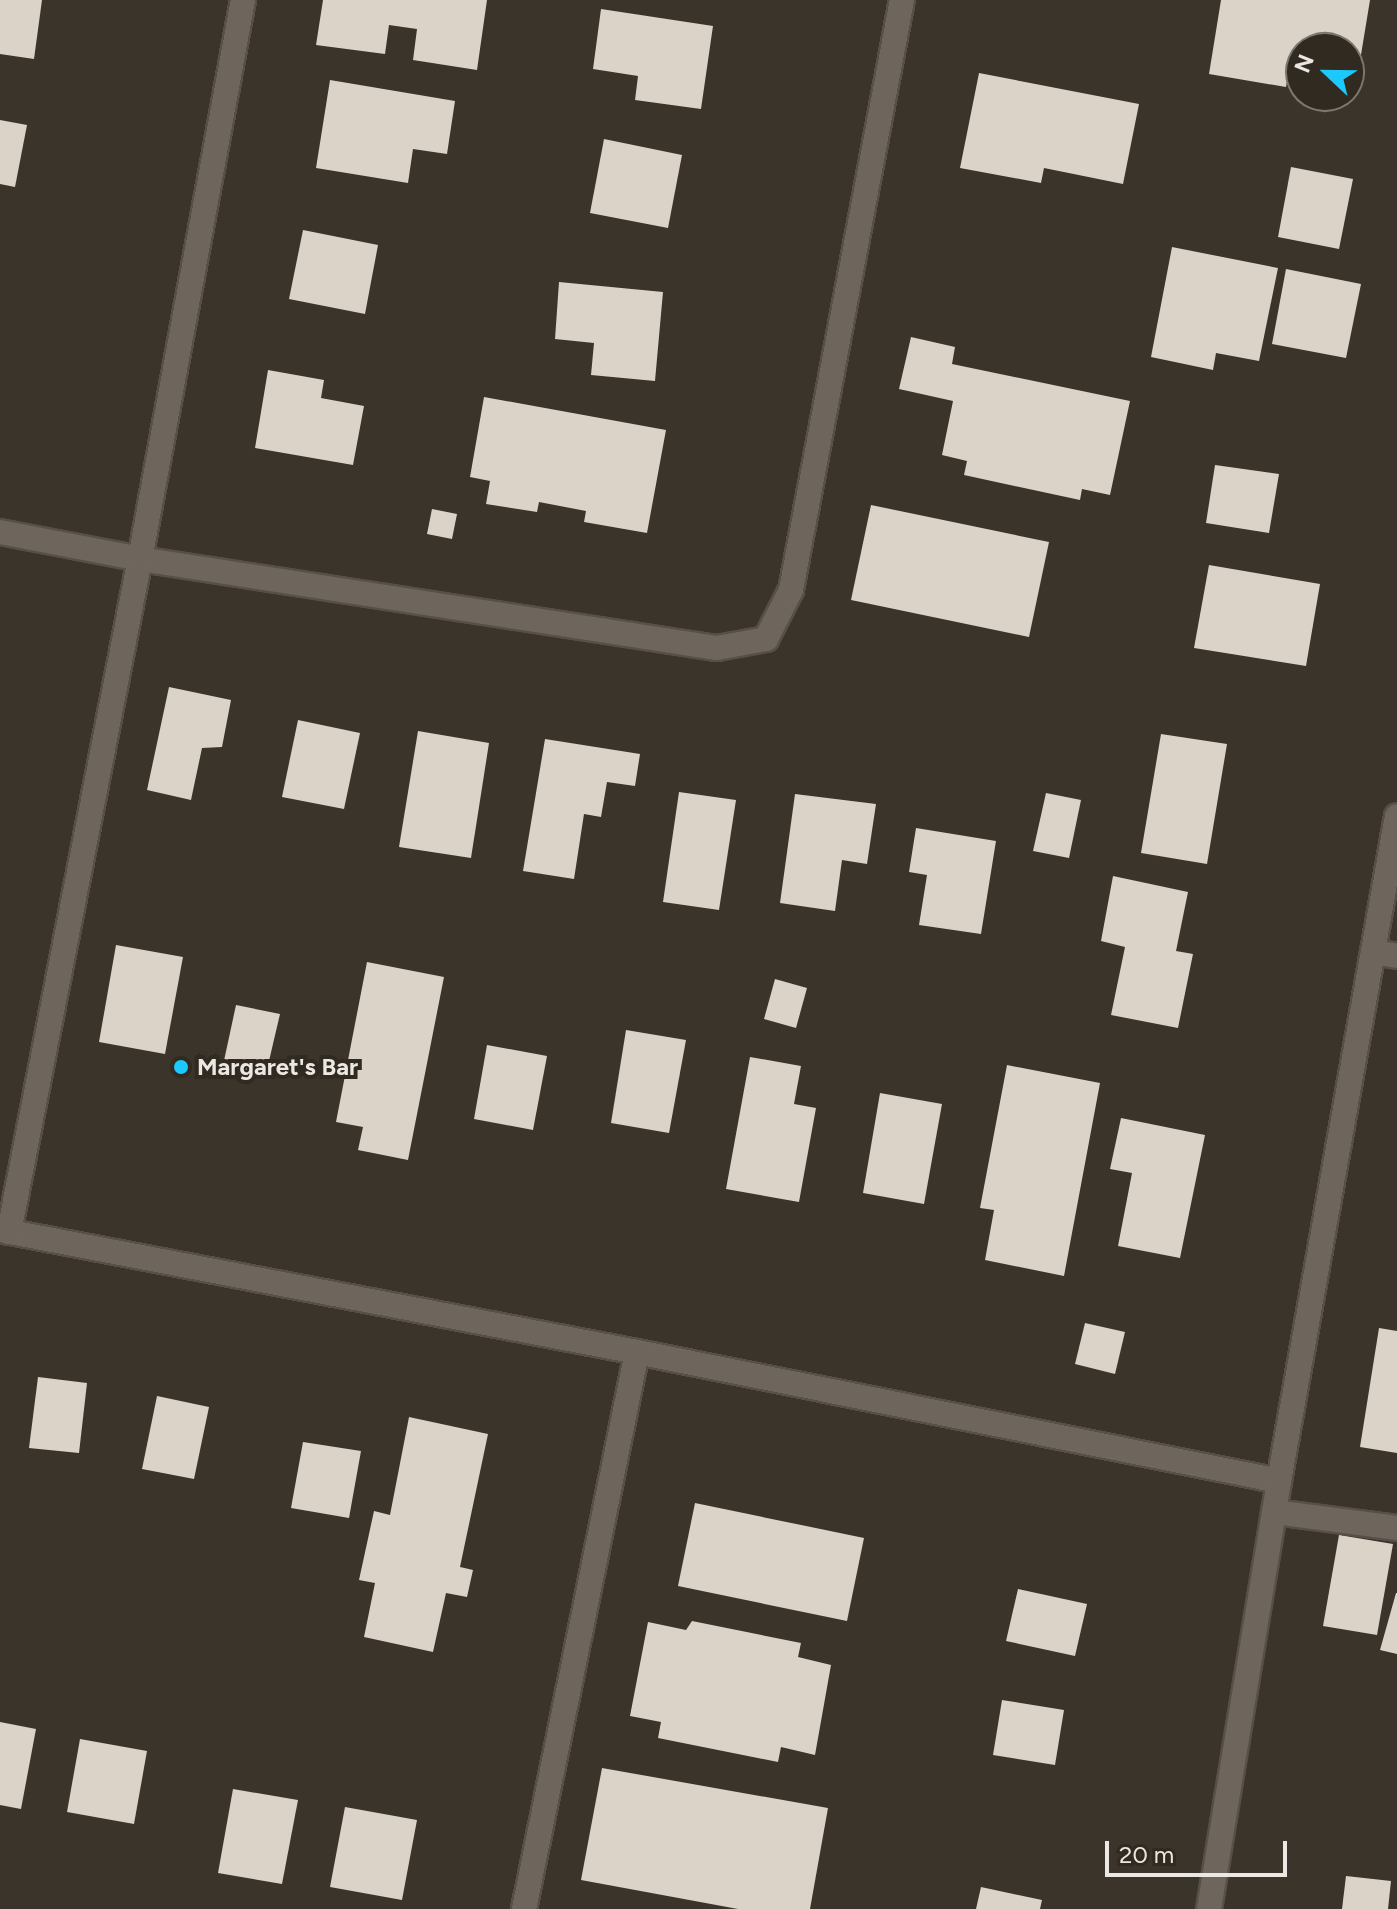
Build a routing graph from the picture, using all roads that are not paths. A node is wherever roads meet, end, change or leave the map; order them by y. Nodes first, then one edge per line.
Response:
1 (243, 0) edge
2 (902, 0) edge
3 (0, 532) edge
4 (140, 559) junction
5 (1397, 816) edge
6 (1385, 954) edge
7 (4, 1231) edge
8 (637, 1352) junction
9 (1279, 1481) junction
10 (1274, 1512) junction
11 (1397, 1528) edge
12 (524, 1909) edge
13 (1209, 1909) edge

1 - 4 street
2 - 4 street
3 - 4 street
4 - 7 street
5 - 6 street
6 - 9 street
7 - 8 street
8 - 9 street
8 - 12 street
9 - 10 street
10 - 11 street
10 - 13 street

